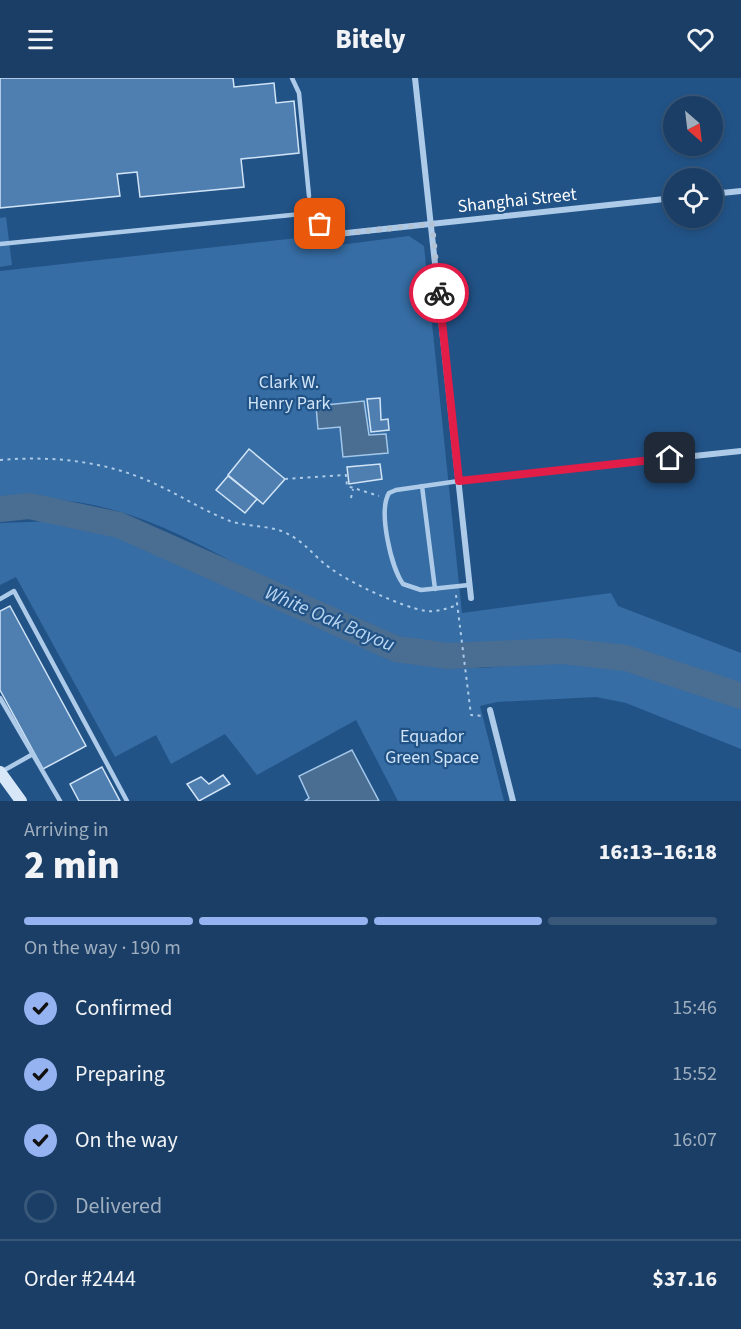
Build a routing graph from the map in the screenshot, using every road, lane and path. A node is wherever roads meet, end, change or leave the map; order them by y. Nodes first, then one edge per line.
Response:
1 (292, 78) edge
2 (415, 78) edge
3 (741, 191) edge
4 (723, 193) edge
5 (309, 196) dead end
6 (663, 199) edge
7 (432, 224) junction
8 (328, 235) joint
9 (0, 244) edge
10 (741, 451) edge
11 (0, 460) edge
12 (285, 479) dead end
13 (459, 481) junction
14 (422, 486) junction
15 (353, 489) junction
16 (351, 498) dead end
17 (385, 499) junction
18 (469, 585) junction
19 (456, 586) junction
20 (435, 589) junction
21 (471, 598) dead end
22 (0, 599) edge
23 (456, 605) junction
24 (0, 698) edge
25 (490, 714) joint
26 (33, 754) junction
27 (0, 772) edge
28 (21, 801) edge
29 (60, 801) edge
30 (127, 801) edge
31 (513, 801) edge

1 - 5 lane
2 - 7 street
3 - 4 street
6 - 7 street, Shanghai Street
7 - 8 street, Shanghai Street
7 - 13 street
8 - 9 lane
10 - 13 street
11 - 23 path
12 - 15 path
13 - 14 lane
13 - 18 street
14 - 17 lane
14 - 20 lane
15 - 16 path
15 - 17 path
17 - 20 lane
18 - 19 lane
18 - 21 street
19 - 20 lane
19 - 23 path
22 - 30 lane
23 - 25 path
24 - 26 lane
25 - 31 street
26 - 27 lane
26 - 29 lane
27 - 28 main road

